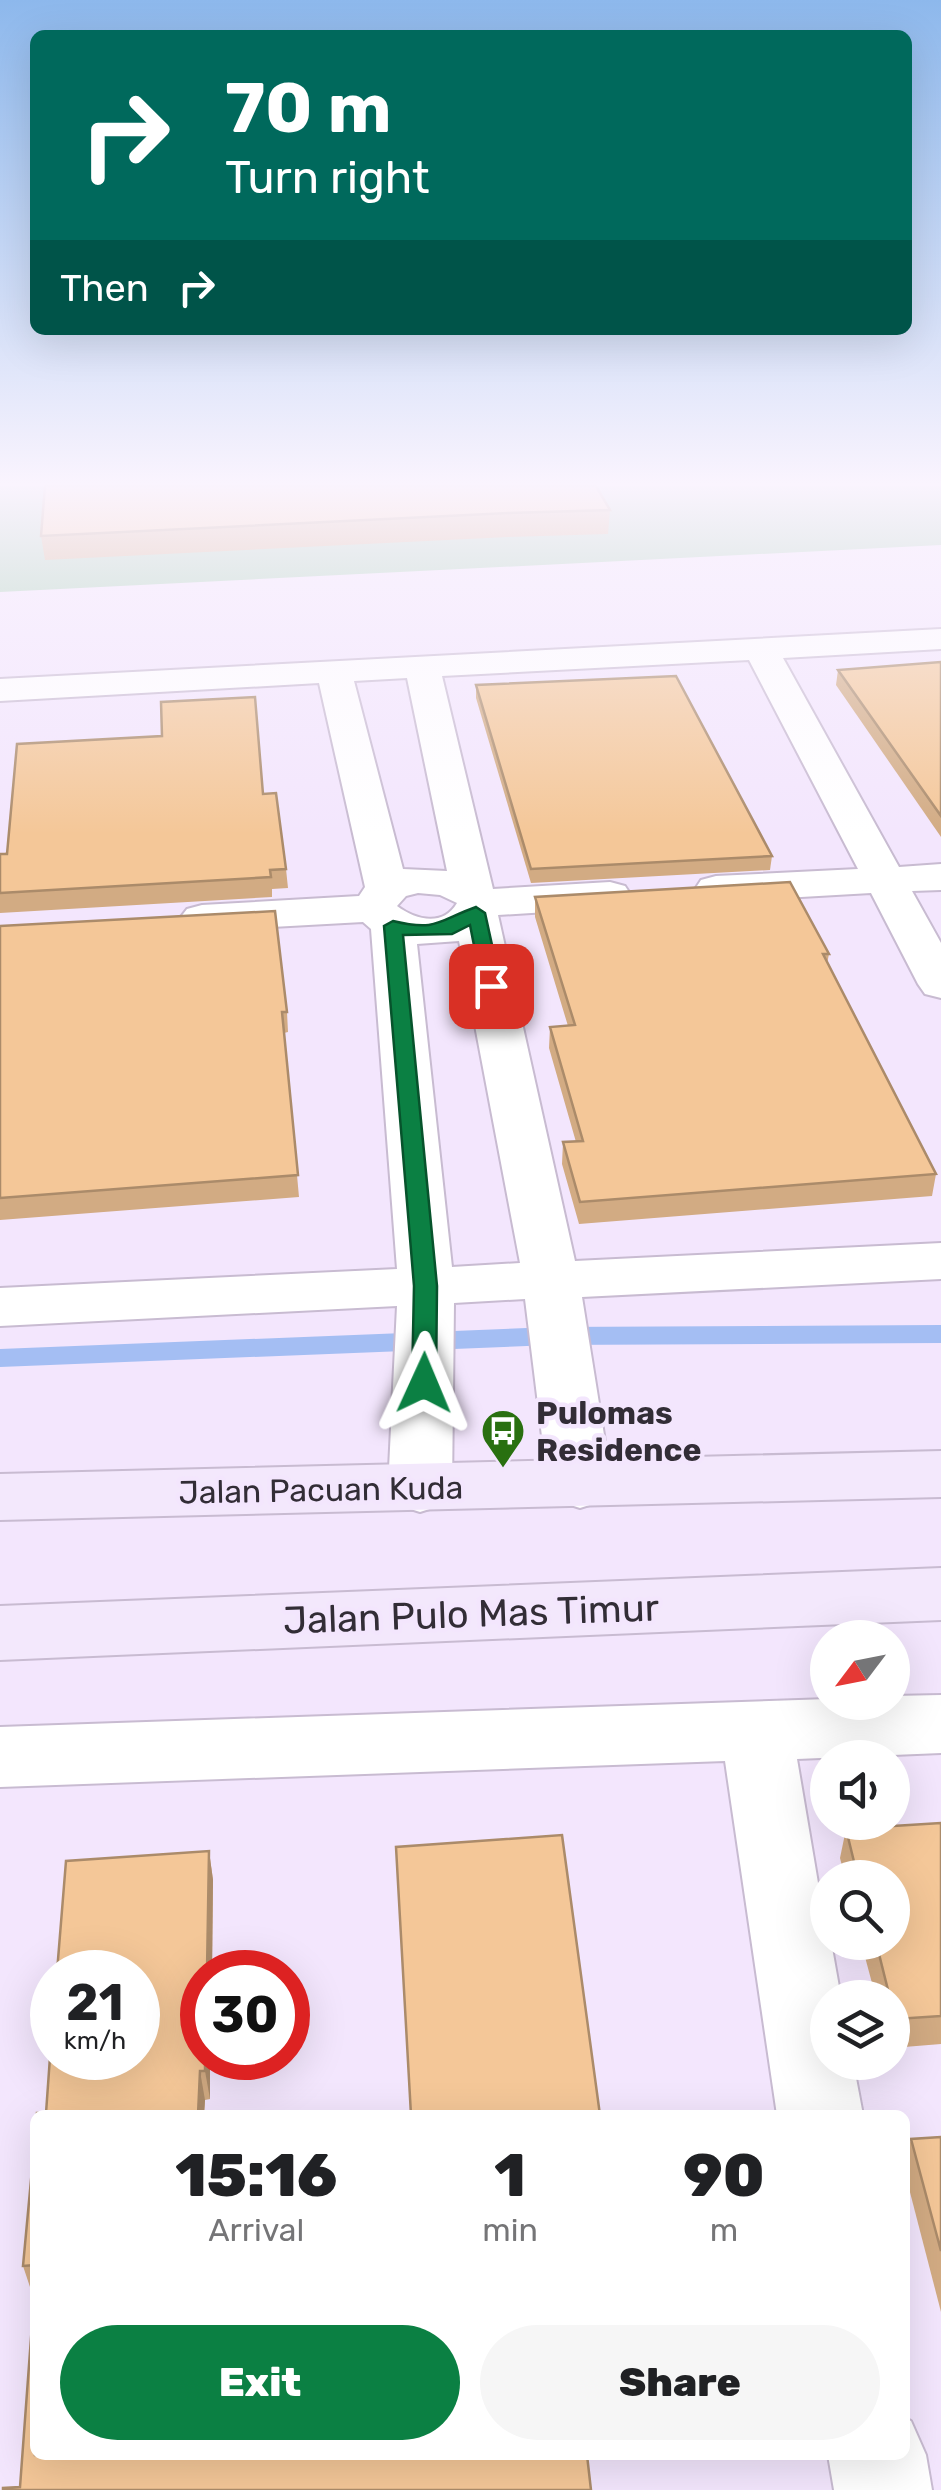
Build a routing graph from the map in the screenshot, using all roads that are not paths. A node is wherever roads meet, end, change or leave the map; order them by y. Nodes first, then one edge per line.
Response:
1 (941, 638) edge
2 (761, 650) junction
3 (423, 669) junction
4 (335, 674) junction
5 (0, 690) edge
6 (941, 876) edge
7 (884, 879) junction
8 (476, 903) junction
9 (385, 908) junction
10 (158, 921) edge
11 (941, 984) edge
12 (941, 1261) edge
13 (552, 1295) junction
14 (425, 1300) junction
15 (0, 1307) edge
16 (576, 1460) junction
17 (422, 1466) junction
18 (941, 1474) edge
19 (0, 1497) edge
20 (941, 1594) edge
21 (0, 1633) edge
22 (941, 1724) edge
23 (756, 1731) junction
24 (0, 1757) edge
25 (819, 2110) edge
26 (878, 2460) edge
27 (883, 2490) edge

1 - 2 street
2 - 3 street
2 - 7 street
3 - 4 street
3 - 8 street
4 - 5 street
4 - 9 street
6 - 7 street
7 - 8 street
7 - 11 street
8 - 9 street
8 - 13 street
9 - 10 street
9 - 14 street
12 - 13 street
13 - 14 street
13 - 16 street
14 - 15 street
14 - 17 street
16 - 17 street, Jalan Pacuan Kuda
16 - 18 street, Jalan Pacuan Kuda
17 - 19 street, Jalan Pacuan Kuda
20 - 21 street, Jalan Pulo Mas Timur
22 - 23 street
23 - 24 street
23 - 25 street
26 - 27 street

